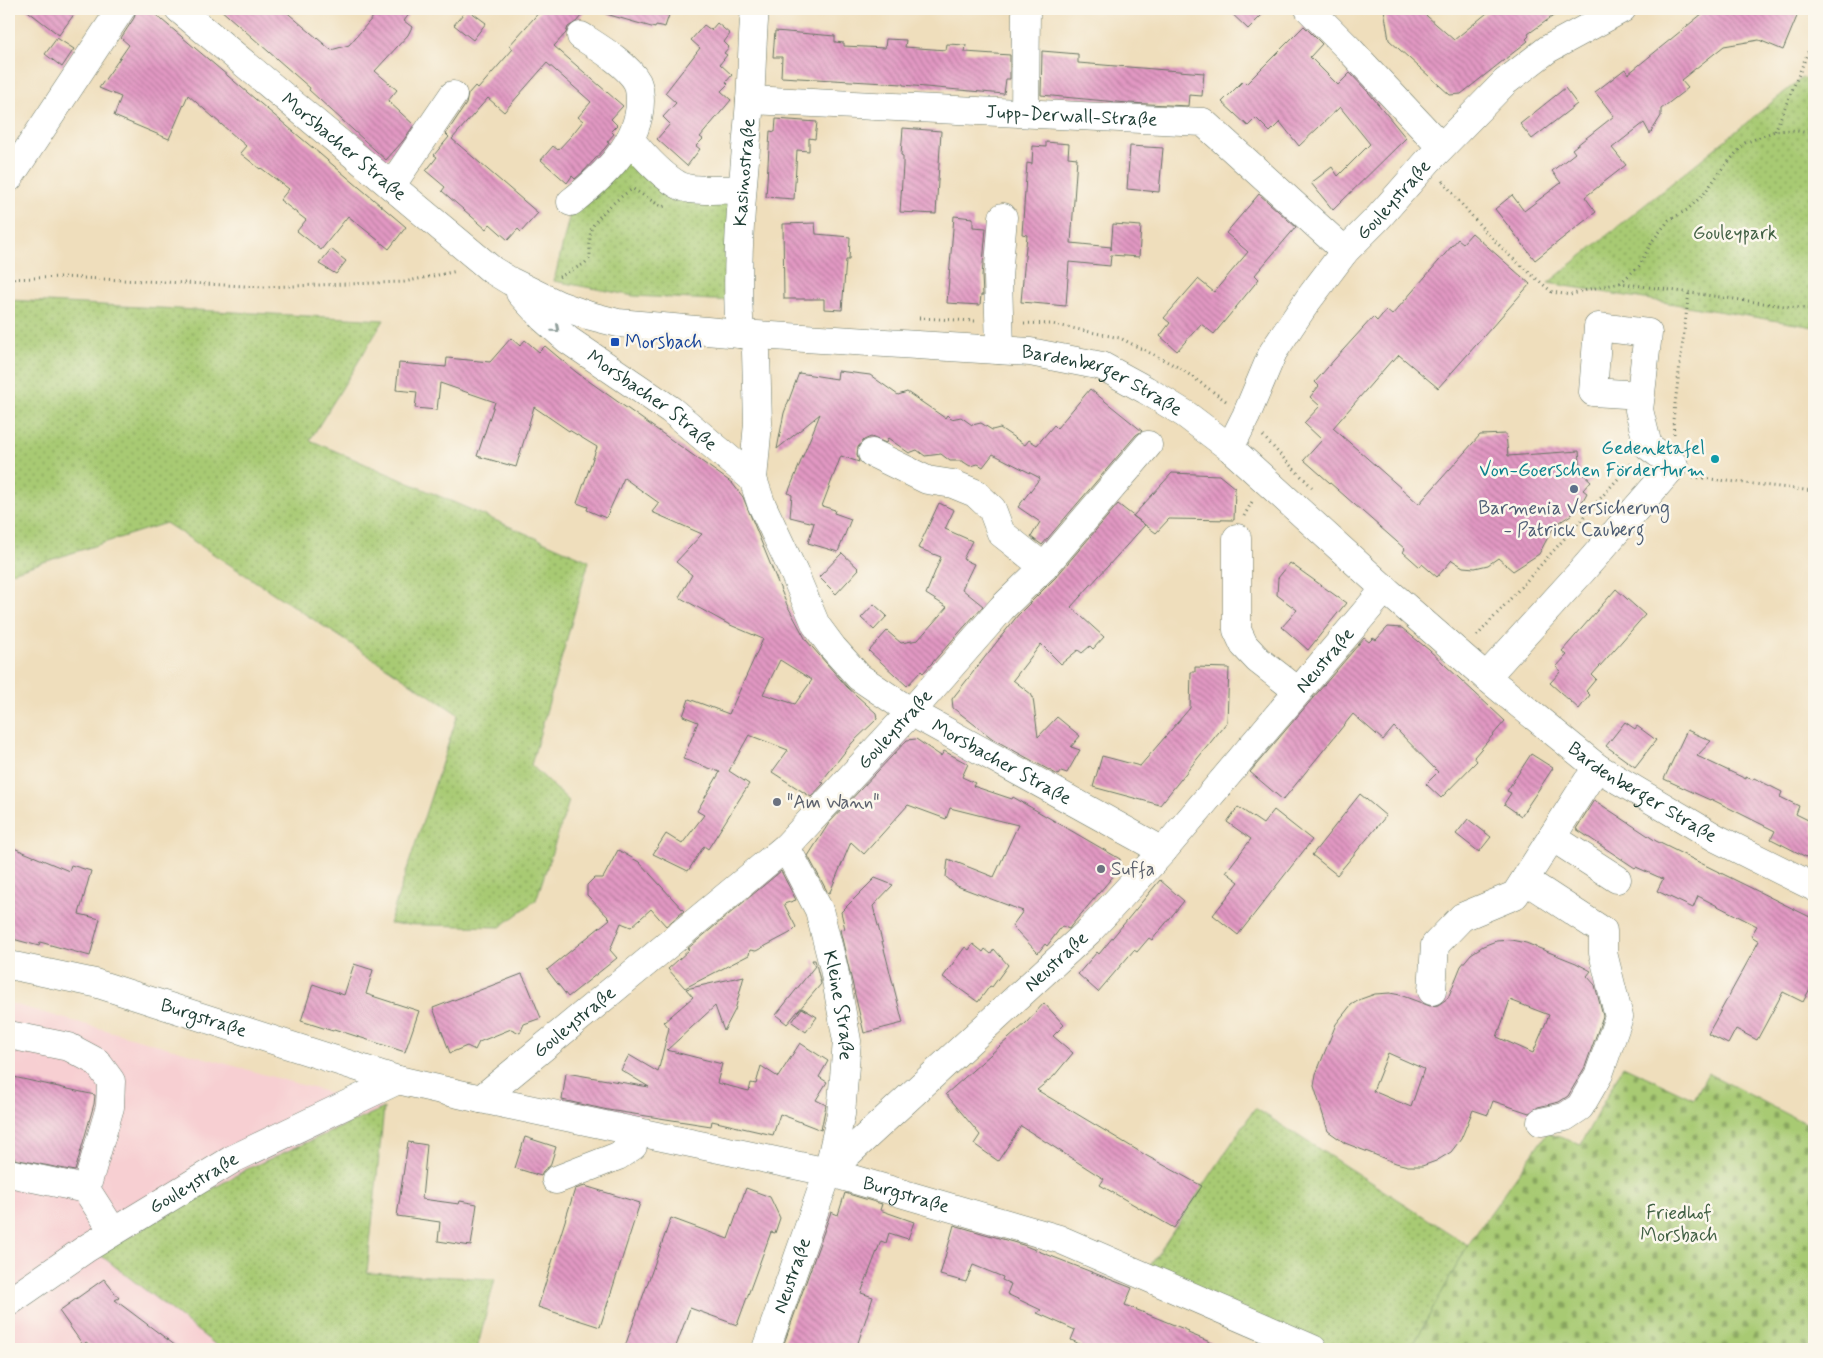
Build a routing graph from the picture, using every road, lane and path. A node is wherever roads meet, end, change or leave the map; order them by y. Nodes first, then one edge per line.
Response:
1 (121, 9) edge
2 (179, 9) edge
3 (755, 9) edge
4 (1309, 9) edge
5 (1622, 9) edge
6 (1025, 15) edge
7 (581, 36) dead end
8 (1814, 38) edge
9 (453, 95) dead end
10 (750, 100) junction
11 (1025, 113) junction
12 (1775, 131) junction
13 (1814, 134) edge
14 (630, 139) junction
15 (1435, 154) junction
16 (9, 178) edge
17 (391, 186) junction
18 (688, 188) junction
19 (741, 190) junction
20 (571, 202) dead end
21 (1003, 217) dead end
22 (1345, 251) junction
23 (458, 271) dead end
24 (9, 279) edge
25 (554, 279) dead end
26 (510, 281) junction
27 (1620, 283) junction
28 (1689, 292) junction
29 (1814, 309) edge
30 (618, 323) joint
31 (748, 343) junction
32 (1000, 350) junction
33 (1641, 396) dead end
34 (1246, 416) junction
35 (1148, 445) dead end
36 (1648, 446) junction
37 (1230, 448) junction
38 (872, 453) dead end
39 (1286, 462) dead end
40 (1683, 471) junction
41 (757, 491) junction
42 (1814, 491) edge
43 (1255, 497) dead end
44 (1244, 512) dead end
45 (1238, 538) dead end
46 (1044, 568) junction
47 (1385, 589) junction
48 (1473, 640) dead end
49 (1486, 676) junction
50 (1298, 691) junction
51 (912, 712) junction
52 (1598, 768) junction
53 (1552, 836) junction
54 (786, 847) junction
55 (1163, 852) junction
56 (1617, 879) dead end
57 (1525, 880) junction
58 (1814, 887) edge
59 (9, 965) edge
60 (1432, 992) dead end
61 (9, 1035) edge
62 (398, 1080) junction
63 (481, 1099) junction
64 (1540, 1122) dead end
65 (636, 1132) junction
66 (828, 1172) junction
67 (9, 1173) edge
68 (556, 1180) dead end
69 (86, 1189) junction
70 (113, 1232) junction
71 (9, 1302) edge
72 (766, 1349) edge
73 (1313, 1349) edge

1 - 16 street
2 - 17 street, Morsbacher Straße
3 - 10 street, Kasinostraße
4 - 15 street
5 - 15 street, Gouleystraße
6 - 11 street
7 - 14 street
8 - 12 path
9 - 17 street
10 - 11 street, Jupp-Derwall-Straße
10 - 19 street, Kasinostraße
11 - 22 street, Jupp-Derwall-Straße
12 - 13 path
12 - 27 path
14 - 18 street
14 - 20 street
15 - 22 street, Gouleystraße
15 - 27 path
17 - 26 street, Morsbacher Straße
18 - 19 street
18 - 25 path
19 - 31 street, Kasinostraße
21 - 32 street
22 - 34 street, Gouleystraße
23 - 24 path
26 - 30 street, Morsbacher Straße
26 -> 41 street, Morsbacher Straße
27 - 28 path
28 - 29 path
28 - 36 path
30 - 31 street, Bardenberger Straße
31 - 32 street, Bardenberger Straße
31 - 41 street
32 - 37 street, Bardenberger Straße
33 - 36 street
34 - 37 street, Gouleystraße
34 - 39 path
35 - 46 street, Gouleystraße
36 - 40 street
36 - 48 path
37 - 47 street, Bardenberger Straße
38 - 46 street
40 - 42 path
40 - 49 street
41 - 51 street, Morsbacher Straße
43 - 44 path
45 - 50 street
46 - 51 street, Gouleystraße
47 - 49 street, Bardenberger Straße
47 - 50 street, Neustraße
49 - 52 street, Bardenberger Straße
50 - 55 street, Neustraße
51 - 54 street, Gouleystraße
51 - 55 street, Morsbacher Straße
52 - 53 street
52 - 58 street, Bardenberger Straße
53 - 56 street
53 - 57 street
54 - 63 street, Gouleystraße
54 - 66 street, Kleine Straße
55 - 66 street, Neustraße
57 - 60 street
57 - 64 street
59 - 62 street, Burgstraße
61 - 69 street
62 - 63 street
62 - 70 street, Gouleystraße
63 - 65 street, Burgstraße
65 - 66 street, Burgstraße
65 - 68 street
66 - 72 street, Neustraße
66 - 73 street, Burgstraße
67 - 69 street
69 - 70 street
70 - 71 street, Gouleystraße

